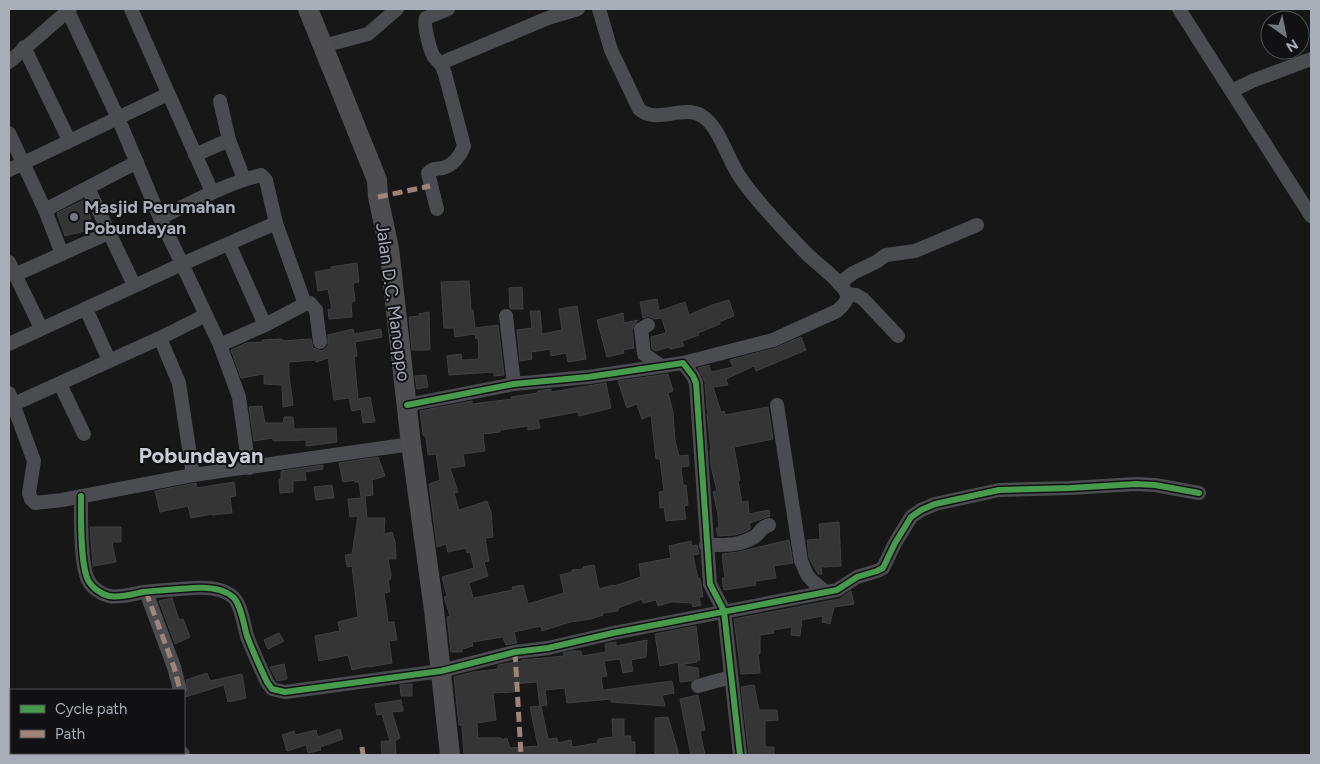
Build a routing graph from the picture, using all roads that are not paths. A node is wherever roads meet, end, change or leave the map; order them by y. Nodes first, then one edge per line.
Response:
1 (68, 9) edge
2 (131, 9) edge
3 (308, 9) edge
4 (396, 9) edge
5 (448, 9) edge
6 (578, 9) edge
7 (599, 9) edge
8 (1179, 9) edge
9 (323, 46) junction
10 (24, 47) junction
11 (1311, 59) edge
12 (9, 62) edge
13 (441, 63) junction
14 (1232, 91) junction
15 (168, 94) junction
16 (220, 101) dead end
17 (118, 118) junction
18 (9, 133) edge
19 (69, 140) junction
20 (229, 140) junction
21 (196, 156) junction
22 (138, 162) junction
23 (23, 163) junction
24 (9, 170) edge
25 (244, 179) junction
26 (88, 188) junction
27 (212, 192) junction
28 (437, 209) dead end
29 (44, 210) junction
30 (1311, 216) edge
31 (160, 218) junction
32 (276, 223) junction
33 (977, 225) dead end
34 (108, 233) junction
35 (229, 244) junction
36 (62, 254) junction
37 (9, 262) edge
38 (182, 264) junction
39 (15, 275) junction
40 (134, 285) junction
41 (843, 289) junction
42 (305, 304) junction
43 (86, 309) junction
44 (206, 314) junction
45 (506, 316) dead end
46 (265, 325) junction
47 (648, 325) dead end
48 (41, 328) junction
49 (898, 336) dead end
50 (160, 338) junction
51 (320, 342) dead end
52 (9, 344) edge
53 (220, 344) junction
54 (109, 360) junction
55 (683, 363) junction
56 (660, 365) junction
57 (60, 384) junction
58 (514, 384) junction
59 (11, 398) edge
60 (408, 405) junction
61 (777, 405) dead end
62 (84, 434) dead end
63 (411, 444) junction
64 (249, 468) junction
65 (193, 475) junction
66 (1198, 493) dead end
67 (81, 496) junction
68 (770, 525) dead end
69 (706, 545) junction
70 (146, 592) junction
71 (825, 592) junction
72 (724, 612) junction
73 (441, 671) junction
74 (731, 677) junction
75 (698, 686) dead end
76 (180, 689) edge
77 (450, 755) edge
78 (740, 755) edge

1 - 10 street
1 - 17 street
2 - 15 street
3 - 9 highway, Jalan D.C. Manoppo
4 - 9 street
5 - 13 street
6 - 13 street
7 - 41 street
8 - 14 street
9 - 60 highway, Jalan D.C. Manoppo
10 - 12 street
10 - 19 street
11 - 14 street
13 - 28 street
14 - 30 street
15 - 17 street
15 - 21 street
16 - 20 street
17 - 19 street
17 - 22 street
18 - 23 street
19 - 23 street
20 - 21 street
20 - 25 street
21 - 27 street
22 - 26 street
22 - 31 street
23 - 24 street
23 - 29 street
25 - 27 street
25 - 32 street
26 - 29 street
26 - 34 street
27 - 31 street
29 - 36 street
31 - 38 street
32 - 35 street
32 - 42 street
33 - 41 street
34 - 36 street
34 - 40 street
35 - 38 street
35 - 46 street
36 - 39 street
37 - 39 street
38 - 40 street
38 - 44 street
39 - 48 street
40 - 43 street
41 - 49 street
41 - 55 street
42 - 46 street
42 - 51 street
43 - 48 street
43 - 54 street
44 - 50 street
44 - 53 street
45 - 58 street
46 - 53 street
47 - 56 street
48 - 52 street
50 - 54 street
50 - 65 street
53 - 64 street
54 - 57 street
55 - 56 street
55 - 69 street
56 - 58 street
57 - 59 street
57 - 62 street
58 - 60 street
59 - 67 street
60 - 63 highway, Jalan D.C. Manoppo
61 - 71 street
63 - 64 street
63 - 73 highway, Jalan D.C. Manoppo
64 - 65 street
65 - 67 street
66 - 71 street
67 - 70 street
68 - 69 street
69 - 72 street
70 - 73 street
70 - 76 street
71 - 72 street
72 - 73 street
72 - 74 street
73 - 77 highway, Jalan D.C. Manoppo
74 - 75 street
74 - 78 street

